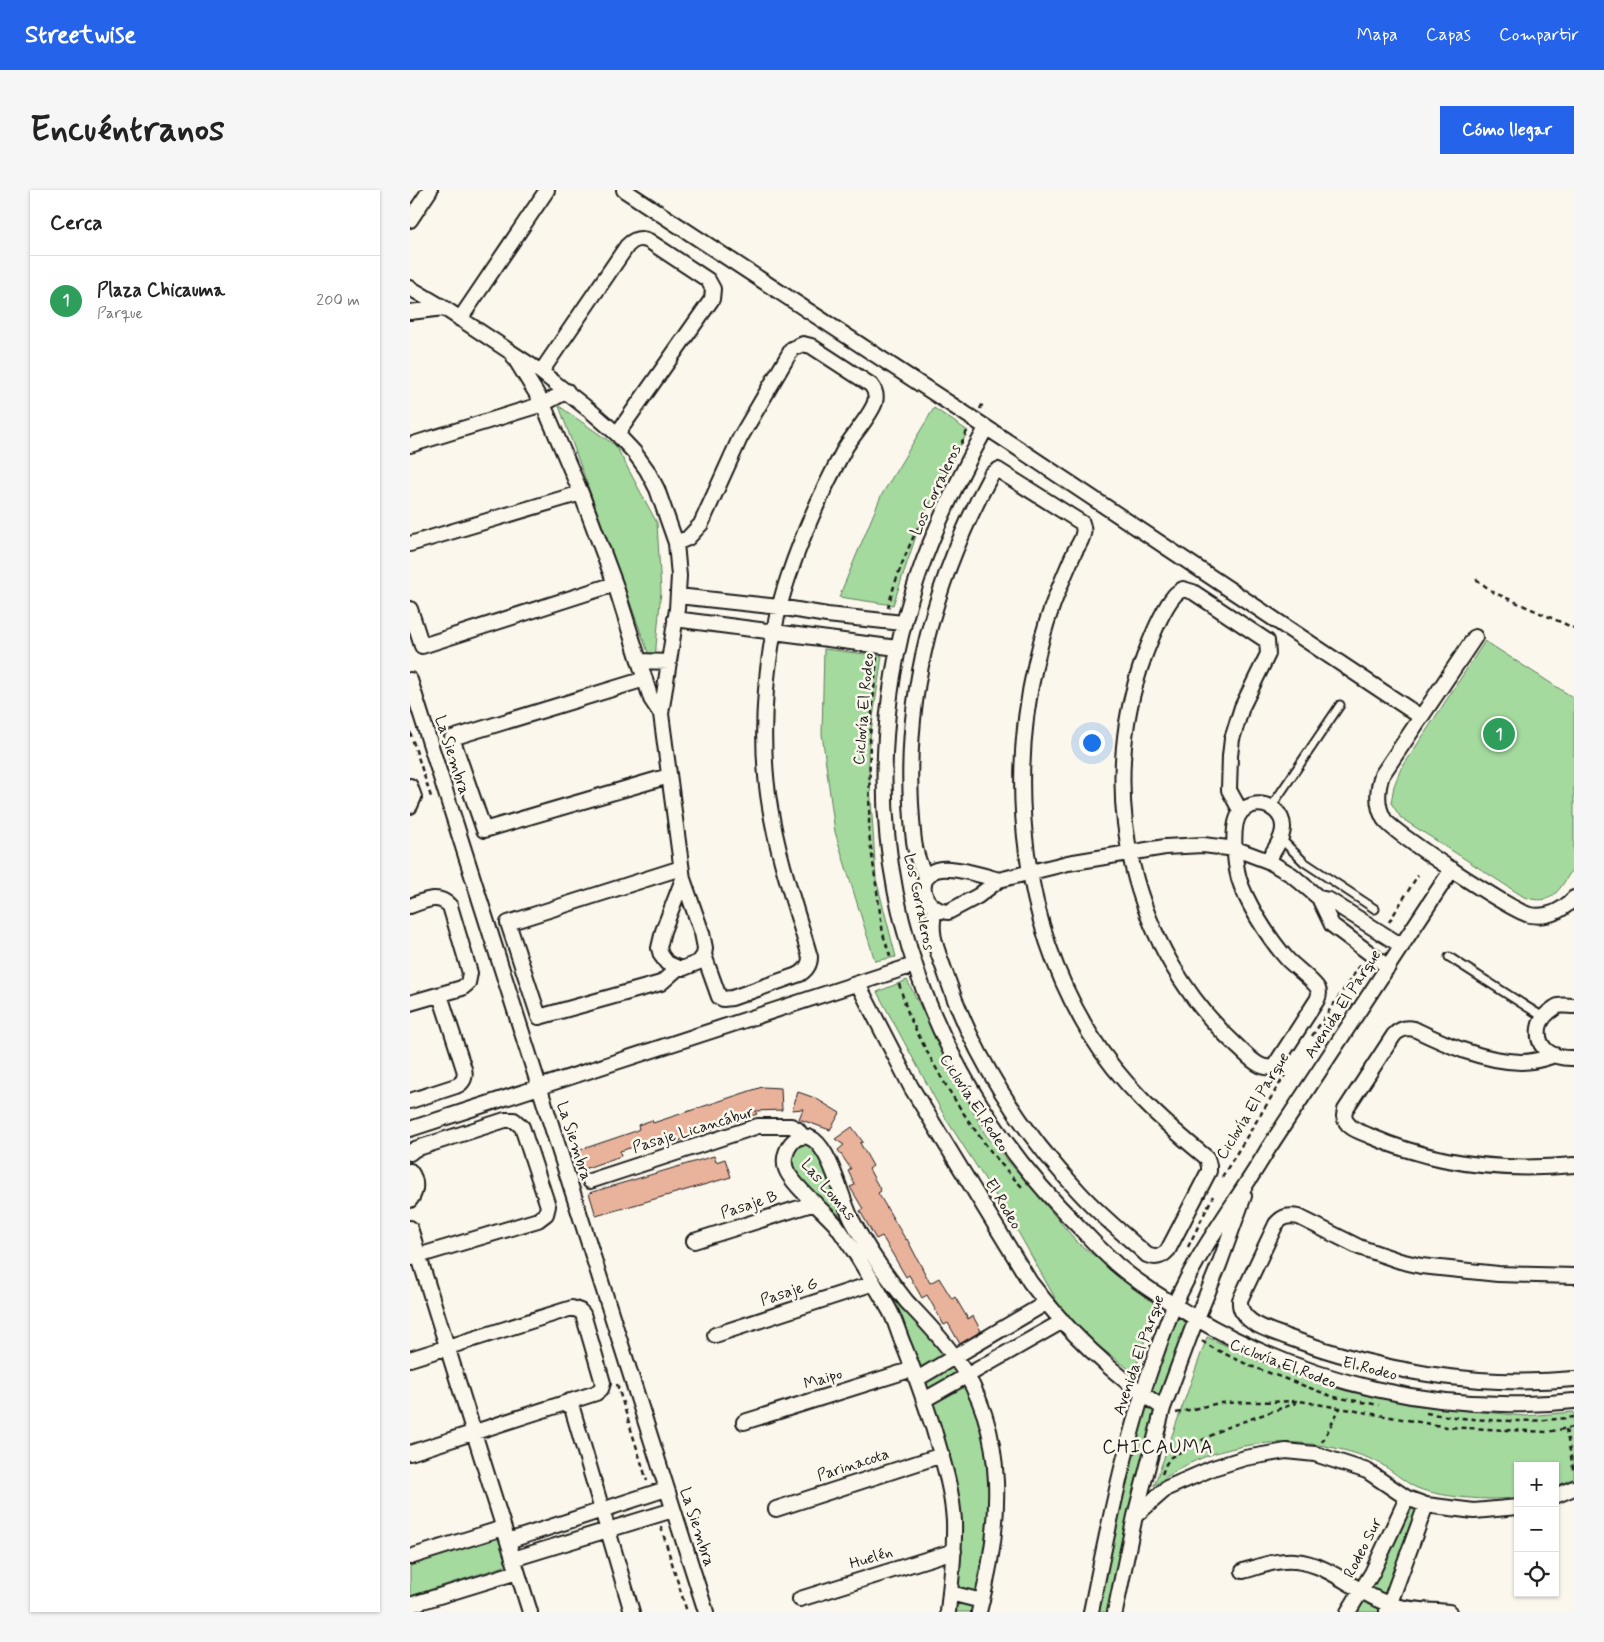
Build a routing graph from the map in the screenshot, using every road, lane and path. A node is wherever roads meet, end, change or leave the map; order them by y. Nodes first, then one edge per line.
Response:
1 (430, 190) edge
2 (547, 190) edge
3 (624, 190) edge
4 (410, 220) edge
5 (410, 288) edge
6 (444, 308) junction
7 (410, 312) edge
8 (460, 319) junction
9 (511, 352) junction
10 (541, 372) junction
11 (566, 392) junction
12 (984, 401) dead end
13 (542, 404) junction
14 (974, 420) junction
15 (986, 428) junction
16 (617, 434) junction
17 (410, 445) edge
18 (959, 448) dead end
19 (954, 456) dead end
20 (581, 493) junction
21 (676, 543) junction
22 (410, 544) edge
23 (1476, 579) dead end
24 (615, 584) junction
25 (678, 596) junction
26 (779, 607) junction
27 (410, 609) edge
28 (675, 619) junction
29 (886, 620) junction
30 (903, 623) junction
31 (1574, 628) edge
32 (774, 631) junction
33 (1475, 637) dead end
34 (880, 646) junction
35 (897, 648) junction
36 (640, 661) junction
37 (669, 662) junction
38 (645, 679) junction
39 (410, 680) edge
40 (1340, 705) dead end
41 (661, 714) junction
42 (1421, 717) junction
43 (669, 776) junction
44 (410, 786) edge
45 (411, 805) edge
46 (1271, 807) junction
47 (1241, 812) junction
48 (1281, 839) junction
49 (1236, 849) junction
50 (1129, 852) junction
51 (1268, 861) junction
52 (1452, 869) junction
53 (682, 873) junction
54 (1029, 873) junction
55 (1418, 875) dead end
56 (927, 877) junction
57 (999, 880) junction
58 (1319, 898) junction
59 (1574, 898) edge
60 (410, 906) edge
61 (935, 909) junction
62 (1375, 909) dead end
63 (1382, 932) junction
64 (1402, 946) junction
65 (1368, 952) junction
66 (704, 955) junction
67 (1449, 957) dead end
68 (914, 965) junction
69 (1388, 967) junction
70 (678, 968) junction
71 (895, 971) junction
72 (858, 984) junction
73 (440, 994) junction
74 (410, 1004) edge
75 (1574, 1006) edge
76 (1543, 1017) junction
77 (1308, 1041) dead end
78 (1556, 1055) junction
79 (1574, 1058) edge
80 (1286, 1073) dead end
81 (539, 1088) junction
82 (410, 1101) edge
83 (410, 1129) edge
84 (803, 1137) junction
85 (410, 1153) edge
86 (1574, 1166) edge
87 (410, 1171) edge
88 (590, 1180) dead end
89 (1248, 1184) junction
90 (1218, 1185) dead end
91 (1025, 1190) dead end
92 (1214, 1193) dead end
93 (410, 1200) edge
94 (814, 1202) junction
95 (410, 1228) edge
96 (694, 1241) dead end
97 (860, 1248) junction
98 (1184, 1254) dead end
99 (414, 1257) edge
100 (1574, 1276) edge
101 (874, 1283) junction
102 (1046, 1303) junction
103 (1174, 1305) junction
104 (1198, 1319) junction
105 (1063, 1321) junction
106 (1191, 1334) junction
107 (715, 1335) dead end
108 (447, 1347) junction
109 (955, 1357) junction
110 (410, 1359) edge
111 (915, 1374) junction
112 (968, 1376) junction
113 (1574, 1379) edge
114 (1141, 1394) junction
115 (924, 1400) junction
116 (570, 1401) junction
117 (1300, 1401) junction
118 (1574, 1401) edge
119 (1382, 1406) dead end
120 (1340, 1408) junction
121 (1169, 1410) junction
122 (1421, 1412) dead end
123 (1574, 1417) edge
124 (744, 1422) dead end
125 (1574, 1427) edge
126 (1566, 1429) junction
127 (474, 1432) junction
128 (410, 1453) edge
129 (1315, 1454) junction
130 (942, 1456) junction
131 (1574, 1473) edge
132 (1162, 1474) dead end
133 (1574, 1488) edge
134 (666, 1489) junction
135 (1559, 1494) edge
136 (1408, 1498) junction
137 (1426, 1505) junction
138 (1514, 1507) edge
139 (776, 1508) dead end
140 (603, 1510) junction
141 (672, 1510) junction
142 (1135, 1516) junction
143 (608, 1529) junction
144 (506, 1534) junction
145 (954, 1551) junction
146 (410, 1557) edge
147 (515, 1565) junction
148 (1243, 1571) dead end
149 (1361, 1592) junction
150 (950, 1594) junction
151 (800, 1599) dead end
152 (410, 1605) edge
153 (981, 1606) edge
154 (1388, 1608) edge
155 (530, 1612) edge
156 (632, 1612) edge
157 (706, 1612) edge
158 (948, 1612) edge
159 (1091, 1612) edge
160 (1115, 1612) edge
161 (1348, 1612) edge
162 (1449, 1612) edge

1 - 4 street
2 - 8 street
3 - 14 street
5 - 6 street
6 - 7 street
6 - 8 street
8 - 9 street
9 - 10 street
9 - 13 street
10 - 11 street
10 - 16 street
11 - 13 street
11 - 16 street
12 - 14 path
13 - 17 street
13 - 20 street
14 - 15 street
14 - 18 path
15 - 30 street, Los Corraleros
15 - 42 street
16 - 21 street
19 - 29 path
20 - 22 street
20 - 24 street
21 - 25 street
21 - 26 street
23 - 31 path
24 - 27 street
24 - 36 street
25 - 26 street
25 - 28 street
26 - 29 street
26 - 32 street
28 - 32 street
28 - 37 street
29 - 30 street
30 - 35 street, Los Corraleros
32 - 34 street
32 - 66 street
33 - 42 street
34 - 35 street
34 - 71 path, Ciclovía El Rodeo
35 - 68 street, Los Corraleros
36 - 37 street
36 - 38 street
37 - 41 street
38 - 41 street
38 - 43 street
39 - 81 street, La Siembra
40 - 46 lane
41 - 43 street
42 - 52 street
43 - 53 street
44 - 45 street
46 - 47 street
46 - 48 street
47 - 49 street
47 - 50 street
48 - 51 street
48 - 62 lane
49 - 50 street
49 - 50 street
49 - 51 street
50 - 54 street
51 - 58 street
52 - 59 street
52 - 64 street, Avenida El Parque
53 - 66 street
53 - 70 street
53 - 70 street
54 - 56 street
54 - 57 street
54 - 61 street
55 - 63 path
56 - 57 street
56 - 61 street
57 - 61 street
58 - 63 street
58 - 65 street
60 - 73 street
63 - 64 street
64 - 69 street, Avenida El Parque
65 - 69 street
65 - 77 path
66 - 70 street
67 - 76 lane
68 - 71 street
68 - 103 street, Los Corraleros
69 - 89 street, Avenida El Parque
71 - 72 street
71 - 91 path, Ciclovía El Rodeo
72 - 81 street
72 - 102 street, El Rodeo
73 - 74 street
73 - 82 street
75 - 76 street
76 - 78 street
78 - 79 street
78 - 86 street
80 - 90 path, Ciclovía El Parque
81 - 83 street
81 - 134 street, La Siembra
84 - 88 street, Pasaje Licancábur
84 - 94 street, Las Lomas
84 - 97 street, Las Lomas
85 - 99 street
87 - 93 street
89 - 103 street, Avenida El Parque
89 - 104 street, Avenida El Parque
92 - 98 path
94 - 96 street, Pasaje B
94 - 97 street, Las Lomas
95 - 99 street
97 - 101 street, Las Lomas
97 - 109 street, Las Lomas
99 - 108 street
100 - 113 street
101 - 107 street, Pasaje G
101 - 111 street, Las Lomas
102 - 105 street, El Rodeo
102 - 109 street
103 - 104 street, El Rodeo
103 - 114 street, Avenida El Parque
104 - 106 street, Avenida El Parque
104 - 118 street, El Rodeo
105 - 112 street
105 - 114 street, El Rodeo
106 - 119 path, Ciclovía El Rodeo
106 - 121 street, Avenida El Parque
108 - 110 street
108 - 116 street
108 - 127 street
109 - 111 street
109 - 112 street, Las Lomas
111 - 115 street, Las Lomas
111 - 124 street, Maipo
112 - 115 street
112 - 153 street, Las Lomas
114 - 121 street, El Rodeo
114 - 159 street, Avenida El Parque
115 - 130 street, Las Lomas
116 - 127 street
116 - 140 street
117 - 120 path
117 - 121 path
117 - 132 path
120 - 126 path
120 - 129 path
121 - 142 street, Avenida El Parque
122 - 123 path
125 - 126 path
126 - 131 path
127 - 128 street
127 - 144 street
129 - 136 street
129 - 142 street
130 - 139 street, Parinacota
130 - 145 street, Las Lomas
133 - 135 street
134 - 140 street
134 - 141 street, La Siembra
136 - 137 street
136 - 149 street, Rodeo Sur
137 - 138 street
137 - 154 street
140 - 143 street
140 - 144 street
141 - 143 street
141 - 157 street, La Siembra
142 - 160 street, Avenida El Parque
143 - 147 street
143 - 156 street
144 - 146 street
144 - 147 street
145 - 150 street, Las Lomas
145 - 151 street, Huelén
147 - 152 street
147 - 155 street
148 - 149 street
149 - 154 street
149 - 161 street, Rodeo Sur
150 - 153 street
150 - 158 street, Las Lomas
154 - 162 street

